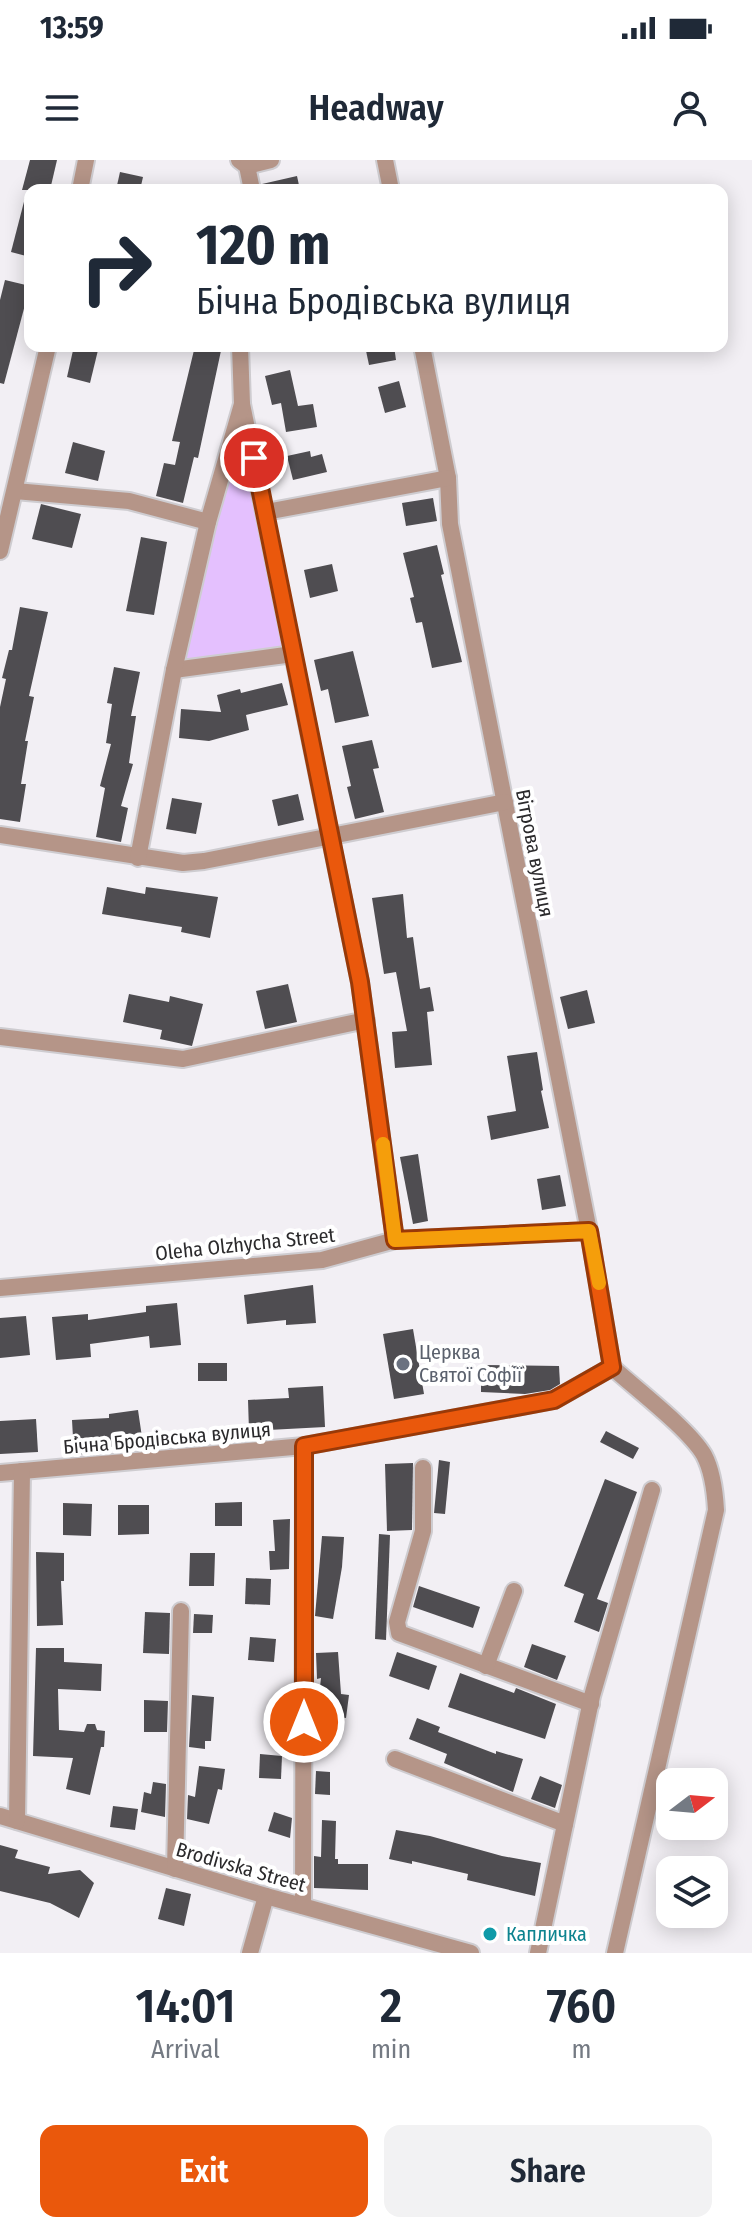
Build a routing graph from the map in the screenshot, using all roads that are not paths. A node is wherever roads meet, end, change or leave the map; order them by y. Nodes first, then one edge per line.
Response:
1 (86, 160) edge
2 (271, 160) edge
3 (385, 160) edge
4 (243, 163) edge
5 (81, 184) edge
6 (250, 184) edge
7 (390, 184) edge
8 (47, 352) edge
9 (240, 352) edge
10 (423, 352) edge
11 (242, 404) junction
12 (448, 478) junction
13 (15, 491) junction
14 (266, 512) junction
15 (208, 522) junction
16 (0, 551) edge
17 (293, 654) junction
18 (174, 670) junction
19 (505, 802) junction
20 (0, 835) edge
21 (331, 836) junction
22 (138, 858) junction
23 (366, 1020) junction
24 (0, 1037) edge
25 (589, 1231) junction
26 (395, 1240) junction
27 (0, 1288) edge
28 (612, 1367) junction
29 (304, 1446) junction
30 (423, 1468) dead end
31 (22, 1471) junction
32 (0, 1473) edge
33 (652, 1490) dead end
34 (514, 1591) dead end
35 (181, 1611) dead end
36 (486, 1666) junction
37 (591, 1704) junction
38 (395, 1759) dead end
39 (0, 1816) edge
40 (17, 1821) junction
41 (565, 1824) junction
42 (175, 1869) junction
43 (266, 1896) junction
44 (303, 1906) junction
45 (250, 1953) edge
46 (471, 1953) edge
47 (538, 1953) edge
48 (615, 1953) edge

1 - 5 street
2 - 4 street
3 - 7 street
4 - 6 street
8 - 13 street
9 - 11 street
10 - 12 street, Вітрова вулиця
11 - 14 street
11 - 15 street
12 - 14 street
12 - 19 street, Вітрова вулиця
13 - 15 street
13 - 16 street
14 - 17 street
15 - 18 street
17 - 18 street
17 - 21 street
18 - 22 street
19 - 21 street
19 - 25 street, Вітрова вулиця
20 - 22 street
21 - 22 street
21 - 23 street
23 - 24 street
23 - 26 street
25 - 26 street, Oleha Olzhycha Street
25 - 28 street, Вітрова вулиця
26 - 27 street, Oleha Olzhycha Street
28 - 29 street, Бічна Бродівська вулиця
28 - 48 street
29 - 31 street, Бічна Бродівська вулиця
29 - 44 street
30 - 36 street
31 - 32 street, Бічна Бродівська вулиця
31 - 40 street
33 - 37 street
34 - 36 street
35 - 42 street
36 - 37 street
37 - 41 street
38 - 41 street
39 - 40 street, Brodivska Street
40 - 42 street, Brodivska Street
41 - 47 street
42 - 43 street, Brodivska Street
43 - 44 street, Brodivska Street
43 - 45 street
44 - 46 street, Brodivska Street

